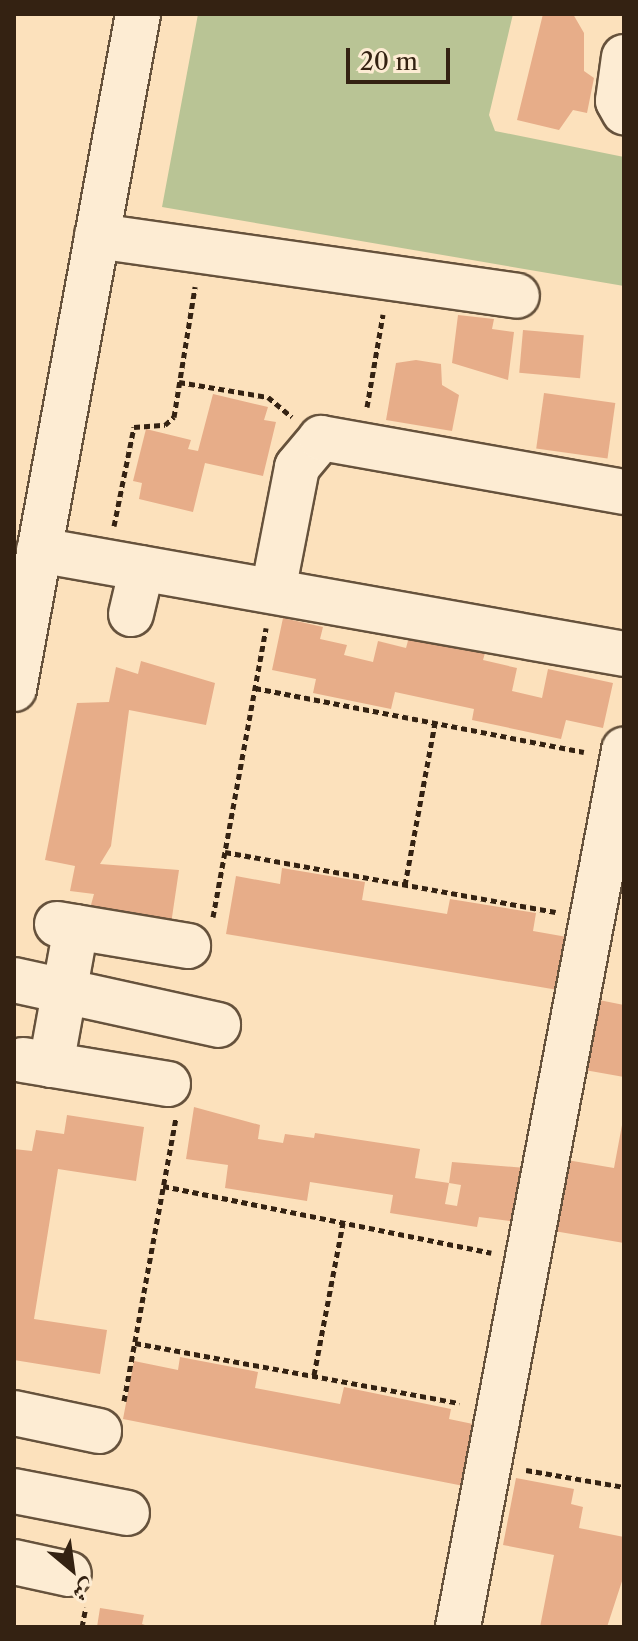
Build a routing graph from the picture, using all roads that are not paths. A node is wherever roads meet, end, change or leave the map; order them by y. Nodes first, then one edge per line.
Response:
1 (138, 14) edge
2 (624, 57) edge
3 (624, 112) edge
4 (97, 236) junction
5 (517, 296) dead end
6 (624, 492) edge
7 (39, 550) junction
8 (124, 565) junction
9 (273, 591) junction
10 (131, 614) dead end
11 (624, 654) edge
12 (14, 689) edge
13 (623, 755) edge
14 (188, 946) dead end
15 (14, 980) edge
16 (65, 991) junction
17 (218, 1025) dead end
18 (168, 1084) dead end
19 (14, 1413) edge
20 (99, 1431) dead end
21 (14, 1491) edge
22 (127, 1513) dead end
23 (14, 1562) edge
24 (69, 1574) dead end
25 (458, 1627) edge

1 - 4 street
2 - 3 street
4 - 5 street
4 - 7 street
6 - 9 street
7 - 8 street
7 - 12 street
8 - 9 street
8 - 10 street
9 - 11 street
13 - 25 street
14 - 16 street
15 - 16 street
16 - 17 street
16 - 18 street
19 - 20 street
21 - 22 street
23 - 24 street

